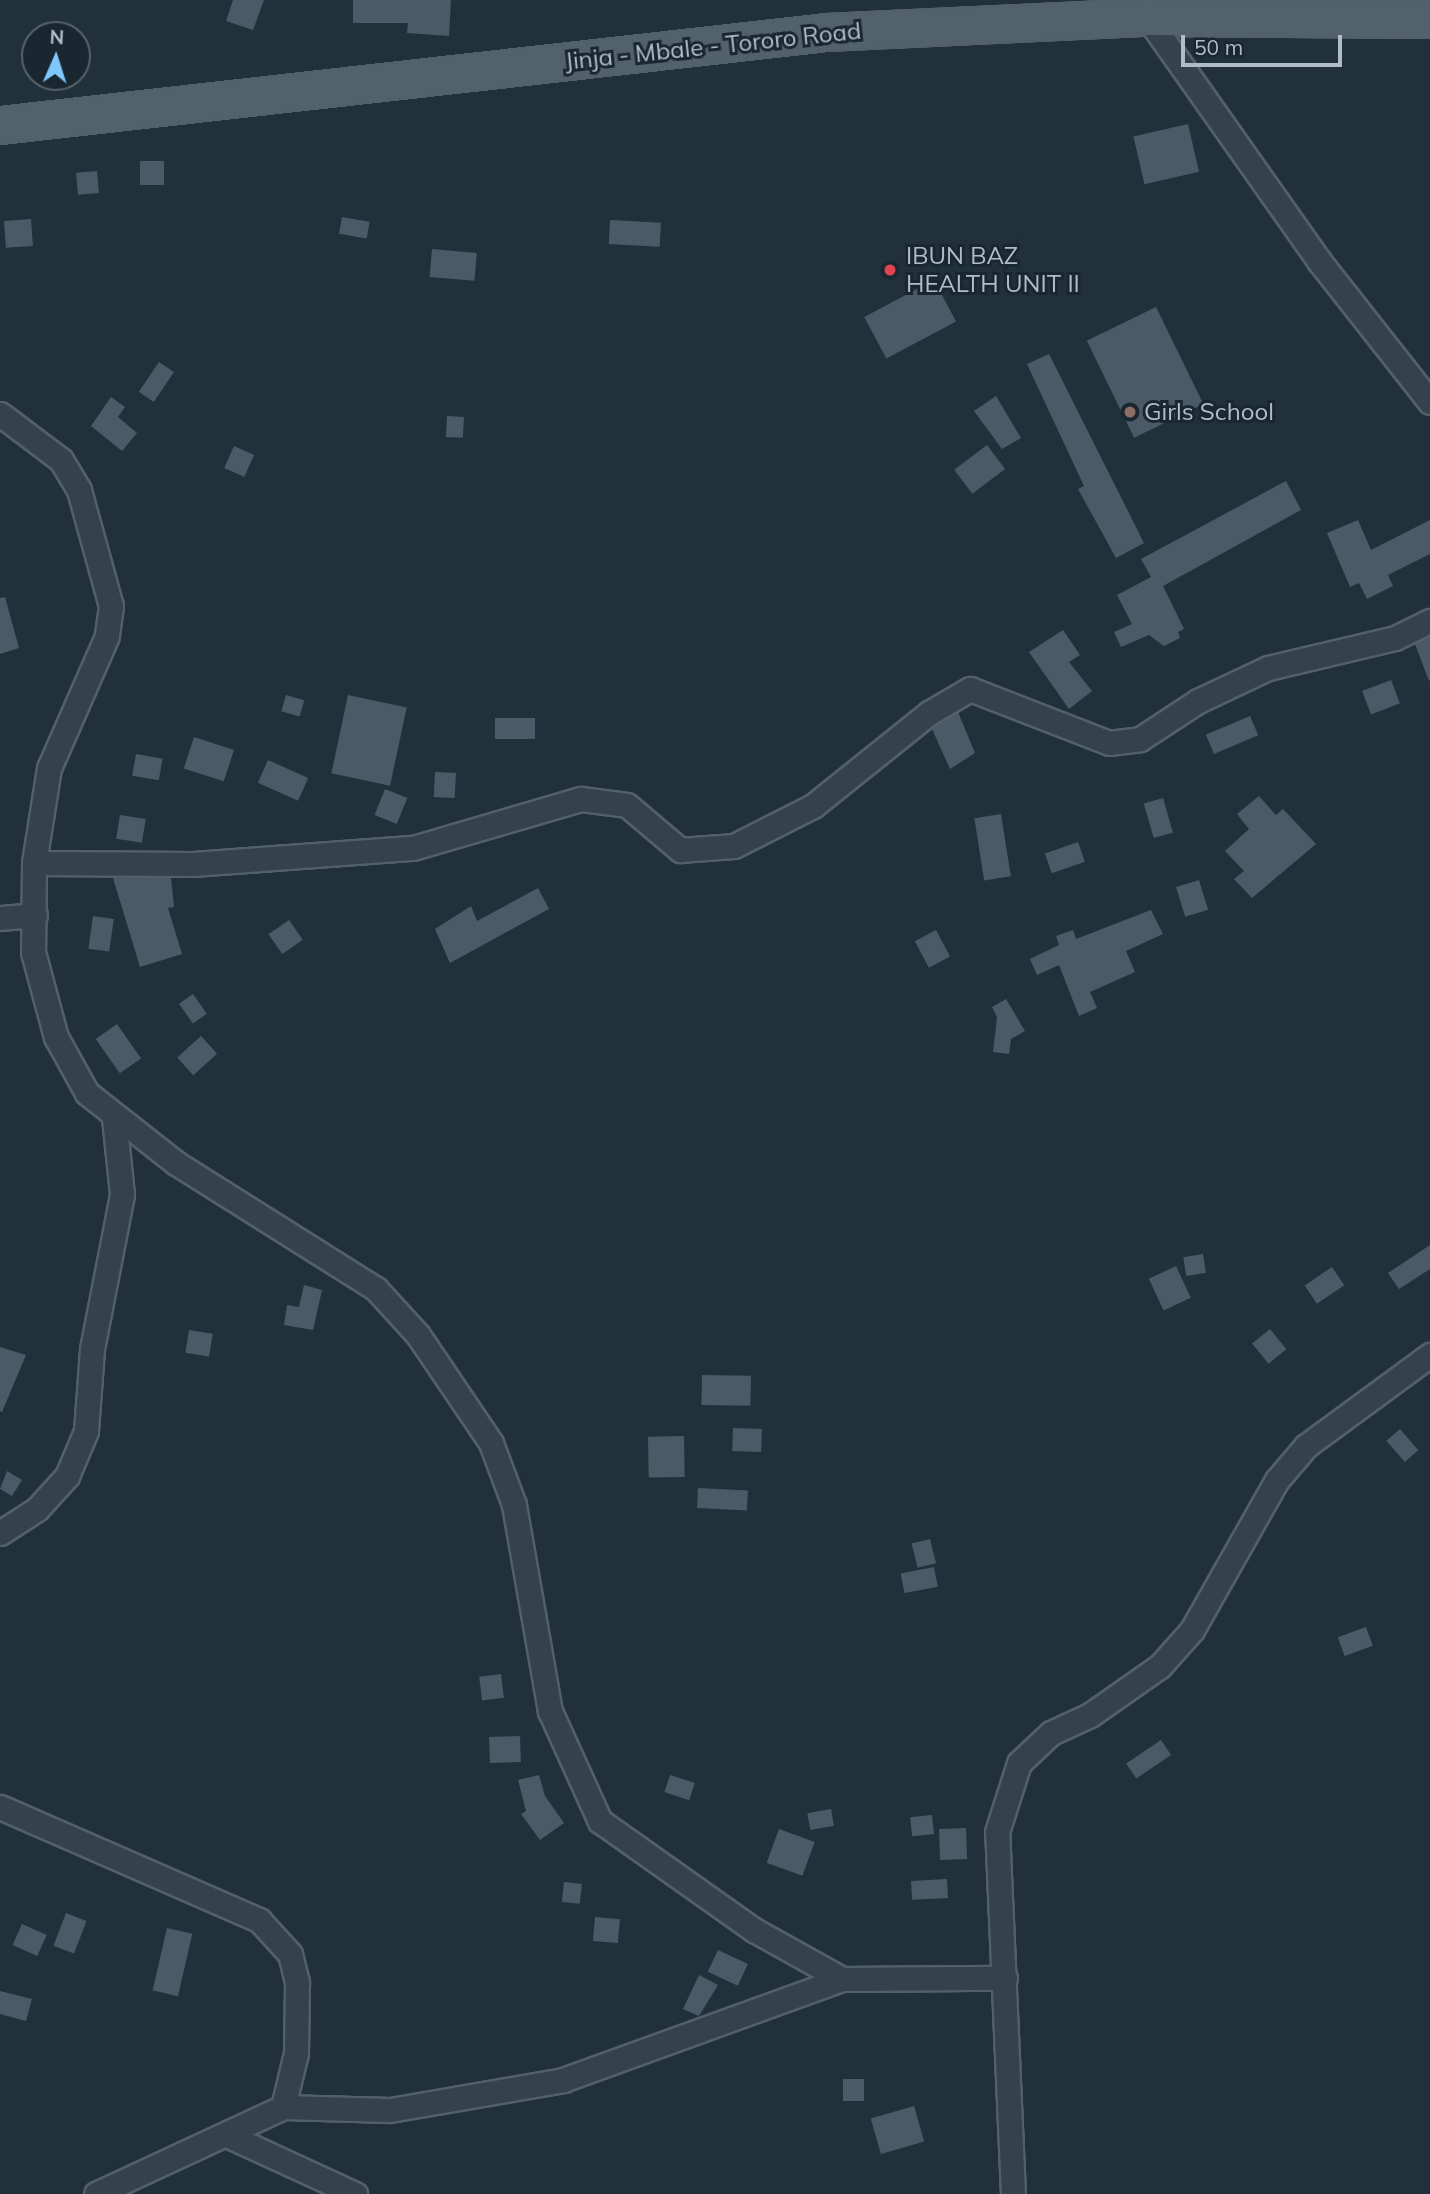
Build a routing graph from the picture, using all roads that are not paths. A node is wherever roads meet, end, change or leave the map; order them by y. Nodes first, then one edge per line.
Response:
1 (1147, 17) junction
2 (1430, 19) edge
3 (0, 125) edge
4 (1430, 402) edge
5 (0, 414) edge
6 (1430, 621) edge
7 (34, 863) junction
8 (35, 915) junction
9 (0, 918) edge
10 (114, 1118) junction
11 (1430, 1355) edge
12 (0, 1533) edge
13 (0, 1807) edge
14 (1005, 1978) junction
15 (842, 1979) junction
16 (283, 2107) junction
17 (229, 2136) junction
18 (96, 2194) edge
19 (355, 2194) edge
20 (1013, 2194) edge

1 - 2 main road, Jinja - Mbale - Tororo Road
1 - 3 main road, Jinja - Mbale - Tororo Road
1 - 4 street
5 - 7 street
6 - 7 street
7 - 8 street
8 - 9 street
8 - 10 street
10 - 12 street
10 - 15 street
11 - 14 street
13 - 16 street
14 - 15 street
14 - 20 street
15 - 16 street
16 - 17 street
17 - 18 street
17 - 19 street

